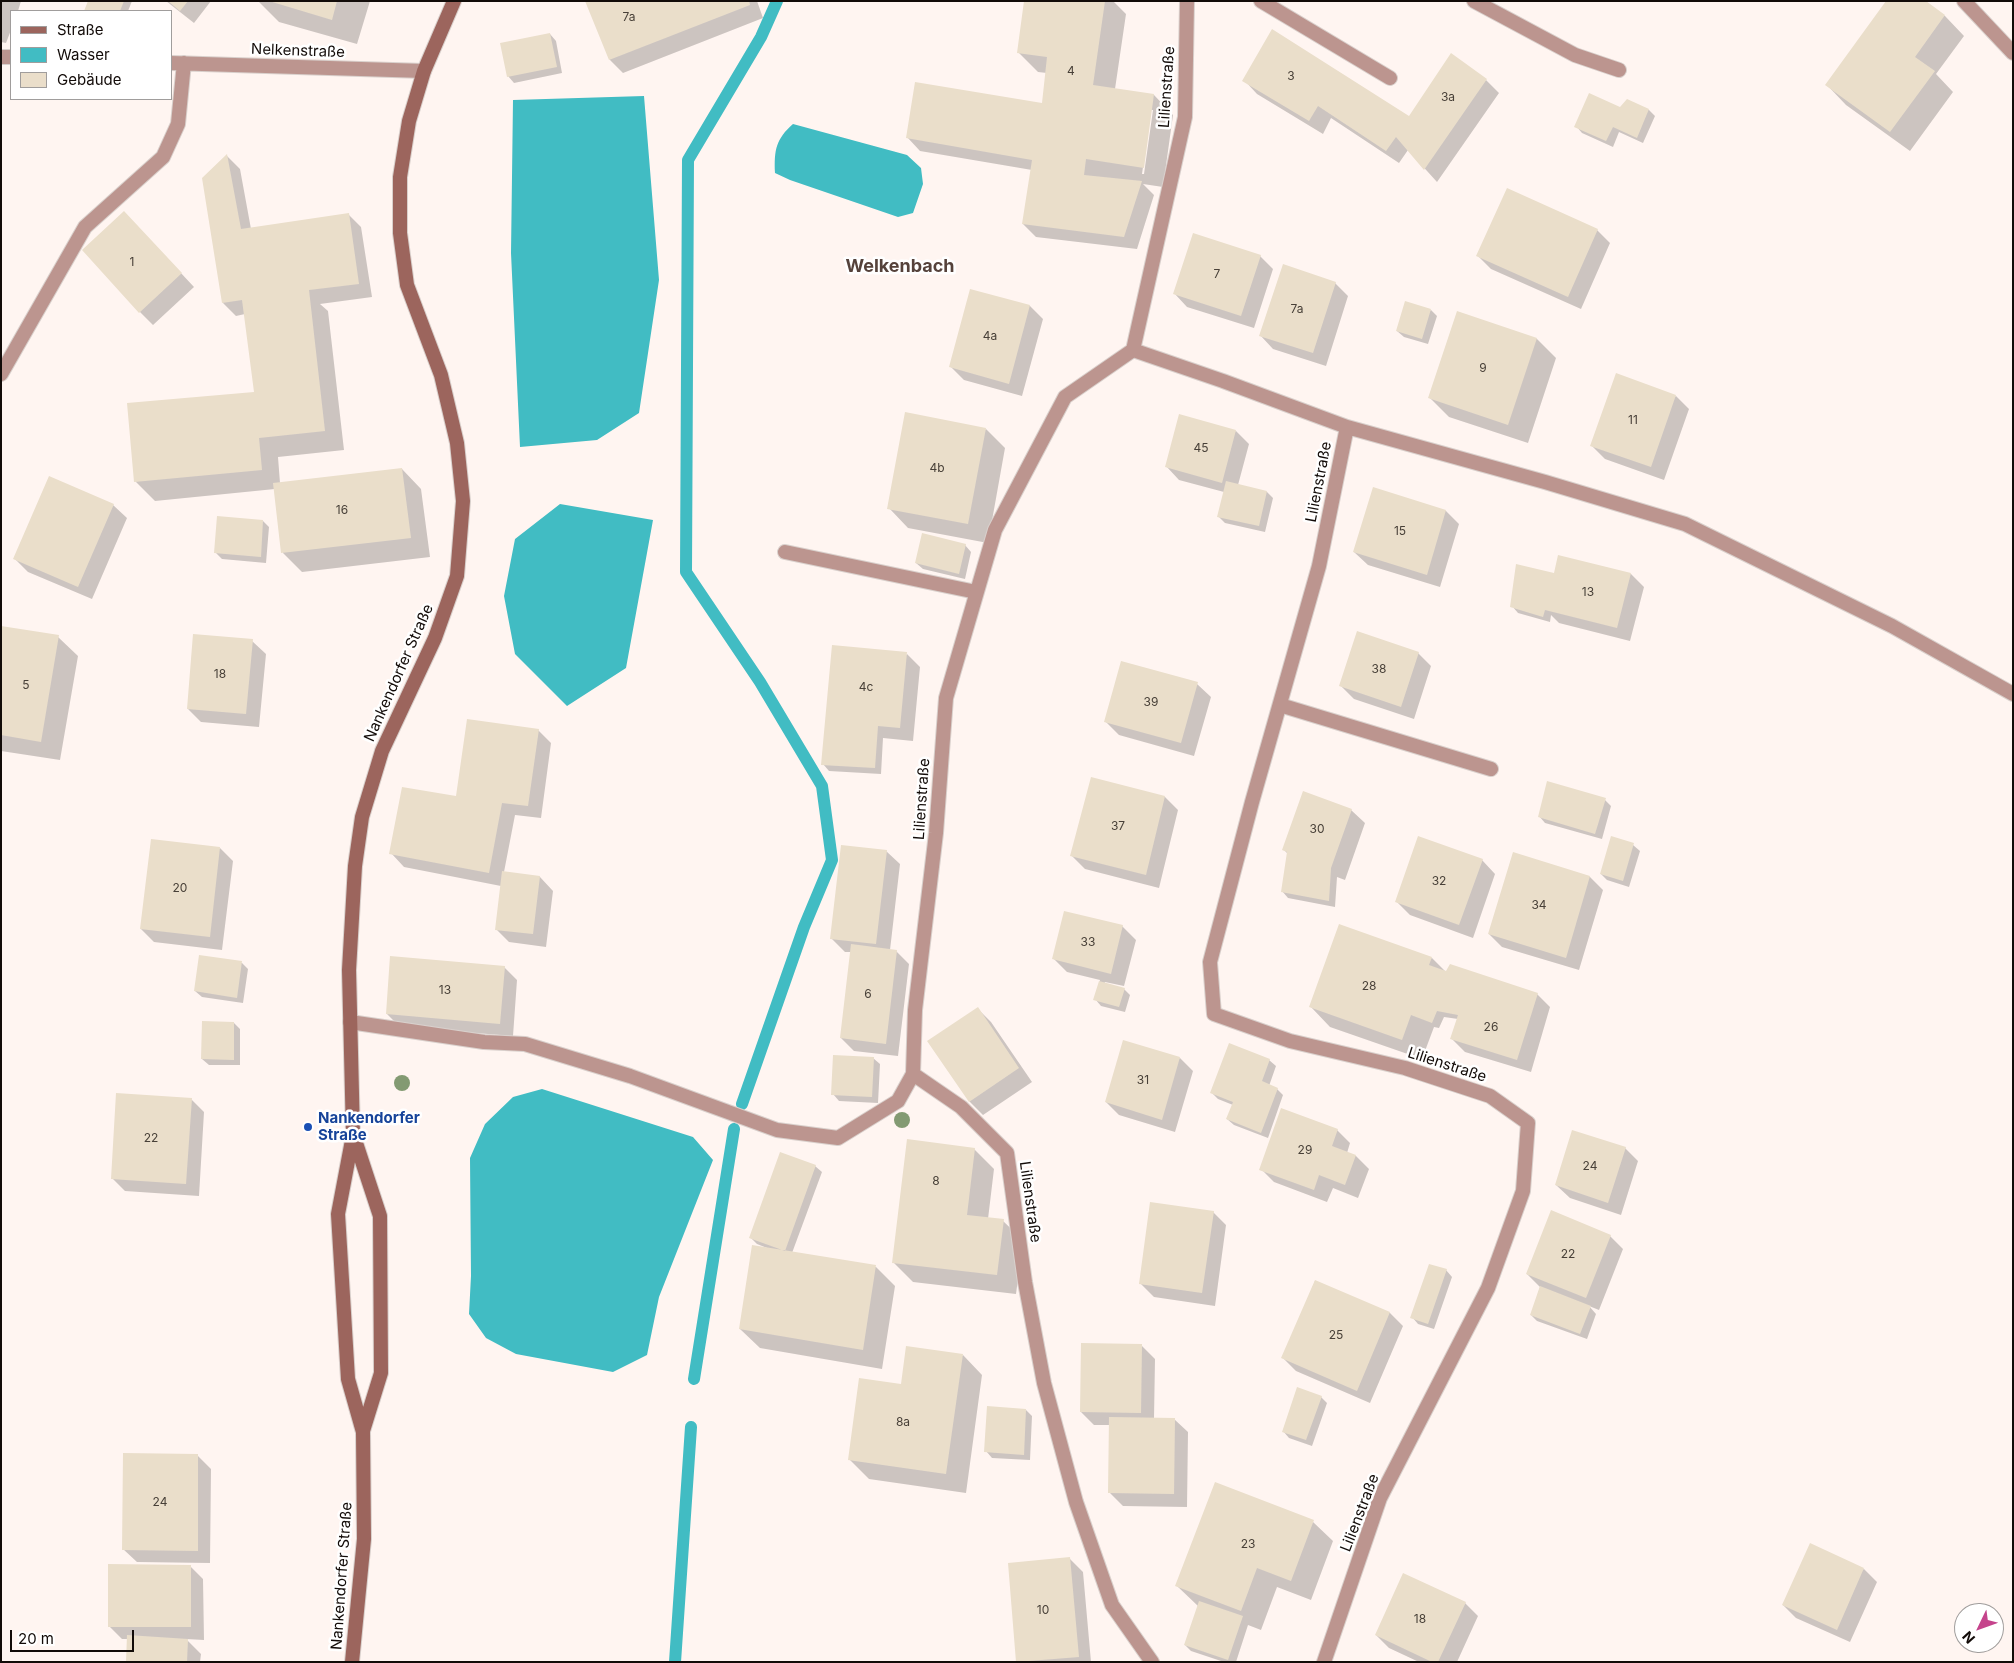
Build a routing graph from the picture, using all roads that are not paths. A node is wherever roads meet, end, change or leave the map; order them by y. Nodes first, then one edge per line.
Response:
1 (454, 1) edge
2 (1187, 1) edge
3 (1261, 1) edge
4 (1474, 1) edge
5 (1964, 1) edge
6 (2013, 53) edge
7 (178, 63) edge
8 (1620, 70) dead end
9 (424, 71) junction
10 (1390, 78) dead end
11 (1133, 350) junction
12 (1, 374) edge
13 (1347, 427) junction
14 (785, 552) dead end
15 (976, 592) junction
16 (2013, 694) edge
17 (1280, 705) junction
18 (1491, 769) dead end
19 (350, 1022) junction
20 (913, 1074) junction
21 (353, 1135) junction
22 (363, 1432) junction
23 (352, 1662) edge
24 (1152, 1662) edge
25 (1324, 1662) edge

1 - 9 main road, Nankendorfer Straße
2 - 11 street, Lilienstraße
3 - 10 street
4 - 8 street
5 - 6 street
7 - 9 street, Nelkenstraße
7 - 12 street
9 - 19 main road, Nankendorfer Straße
11 - 13 street, Lilienstraße
11 - 15 street, Lilienstraße
13 - 16 street
13 - 17 street, Lilienstraße
14 - 15 street
15 - 20 street, Lilienstraße
17 - 18 street
17 - 25 street, Lilienstraße
19 - 20 street
19 - 21 main road, Nankendorfer Straße
20 - 24 street, Lilienstraße
21 - 22 main road, Nankendorfer Straße
21 - 22 main road, Nankendorfer Straße
22 - 23 main road, Nankendorfer Straße

